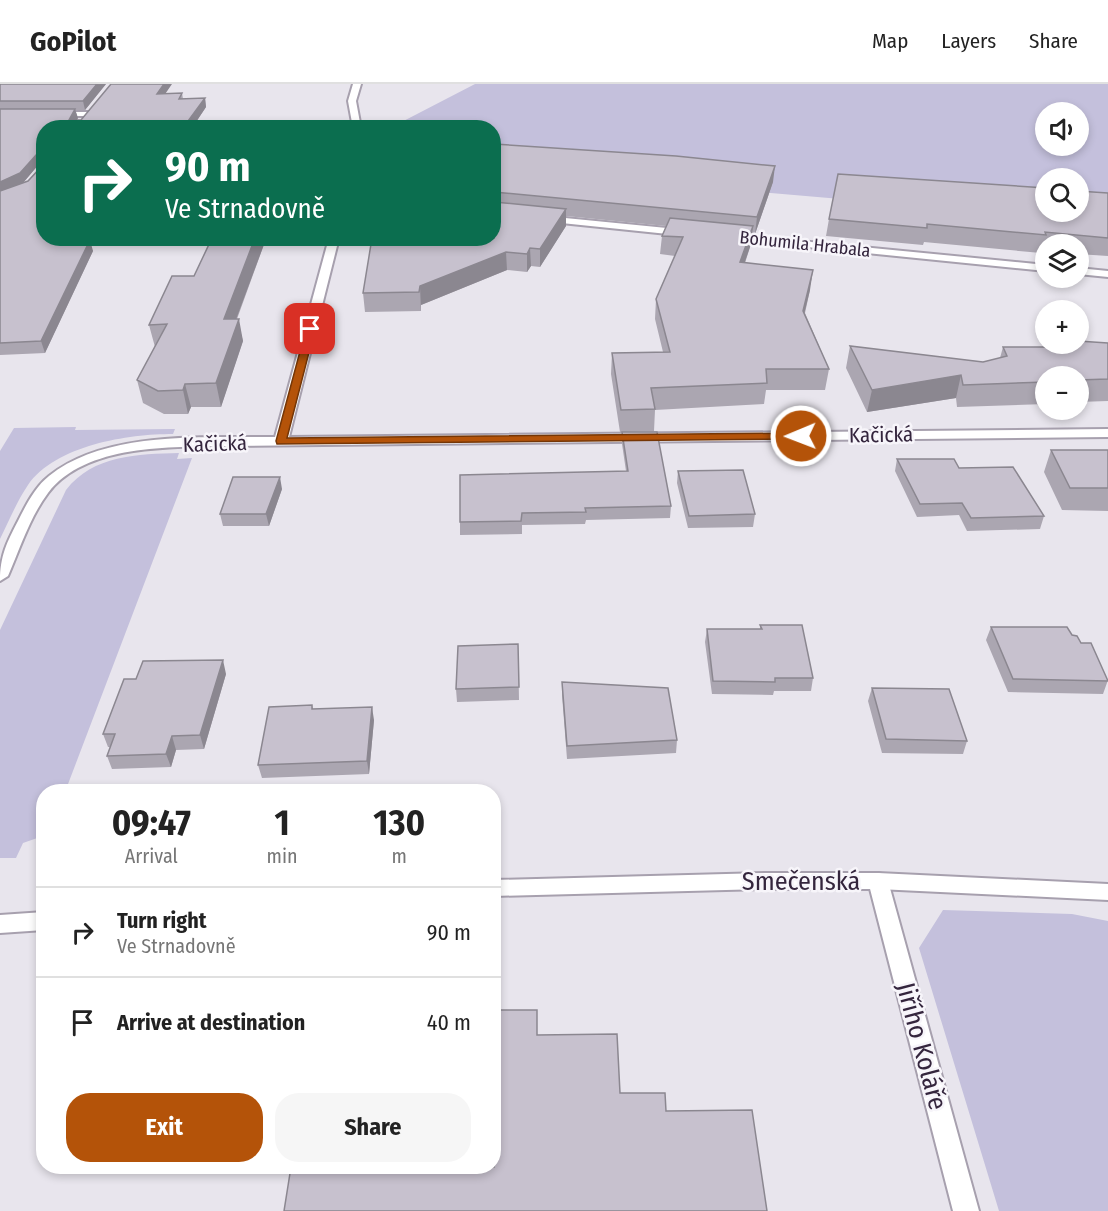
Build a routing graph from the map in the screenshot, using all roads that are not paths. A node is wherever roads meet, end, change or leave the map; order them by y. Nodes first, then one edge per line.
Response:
1 (357, 84) edge
2 (94, 107) edge
3 (44, 114) edge
4 (356, 120) edge
5 (529, 218) edge
6 (693, 234) edge
7 (717, 236) edge
8 (332, 246) edge
9 (1035, 266) edge
10 (1089, 272) edge
11 (1108, 274) edge
12 (1108, 433) edge
13 (281, 441) junction
14 (0, 576) edge
15 (878, 881) junction
16 (501, 888) edge
17 (1108, 892) edge
18 (36, 922) edge
19 (0, 924) edge
20 (966, 1211) edge

1 - 4 street
2 - 3 street
5 - 6 street
7 - 9 street, Bohumila Hrabala
8 - 13 street
10 - 11 street
12 - 13 street, Kačická
13 - 14 street, Kačická
15 - 16 street, Smečenská
15 - 17 street, Smečenská
15 - 20 street, Jiřího Koláře
18 - 19 street

